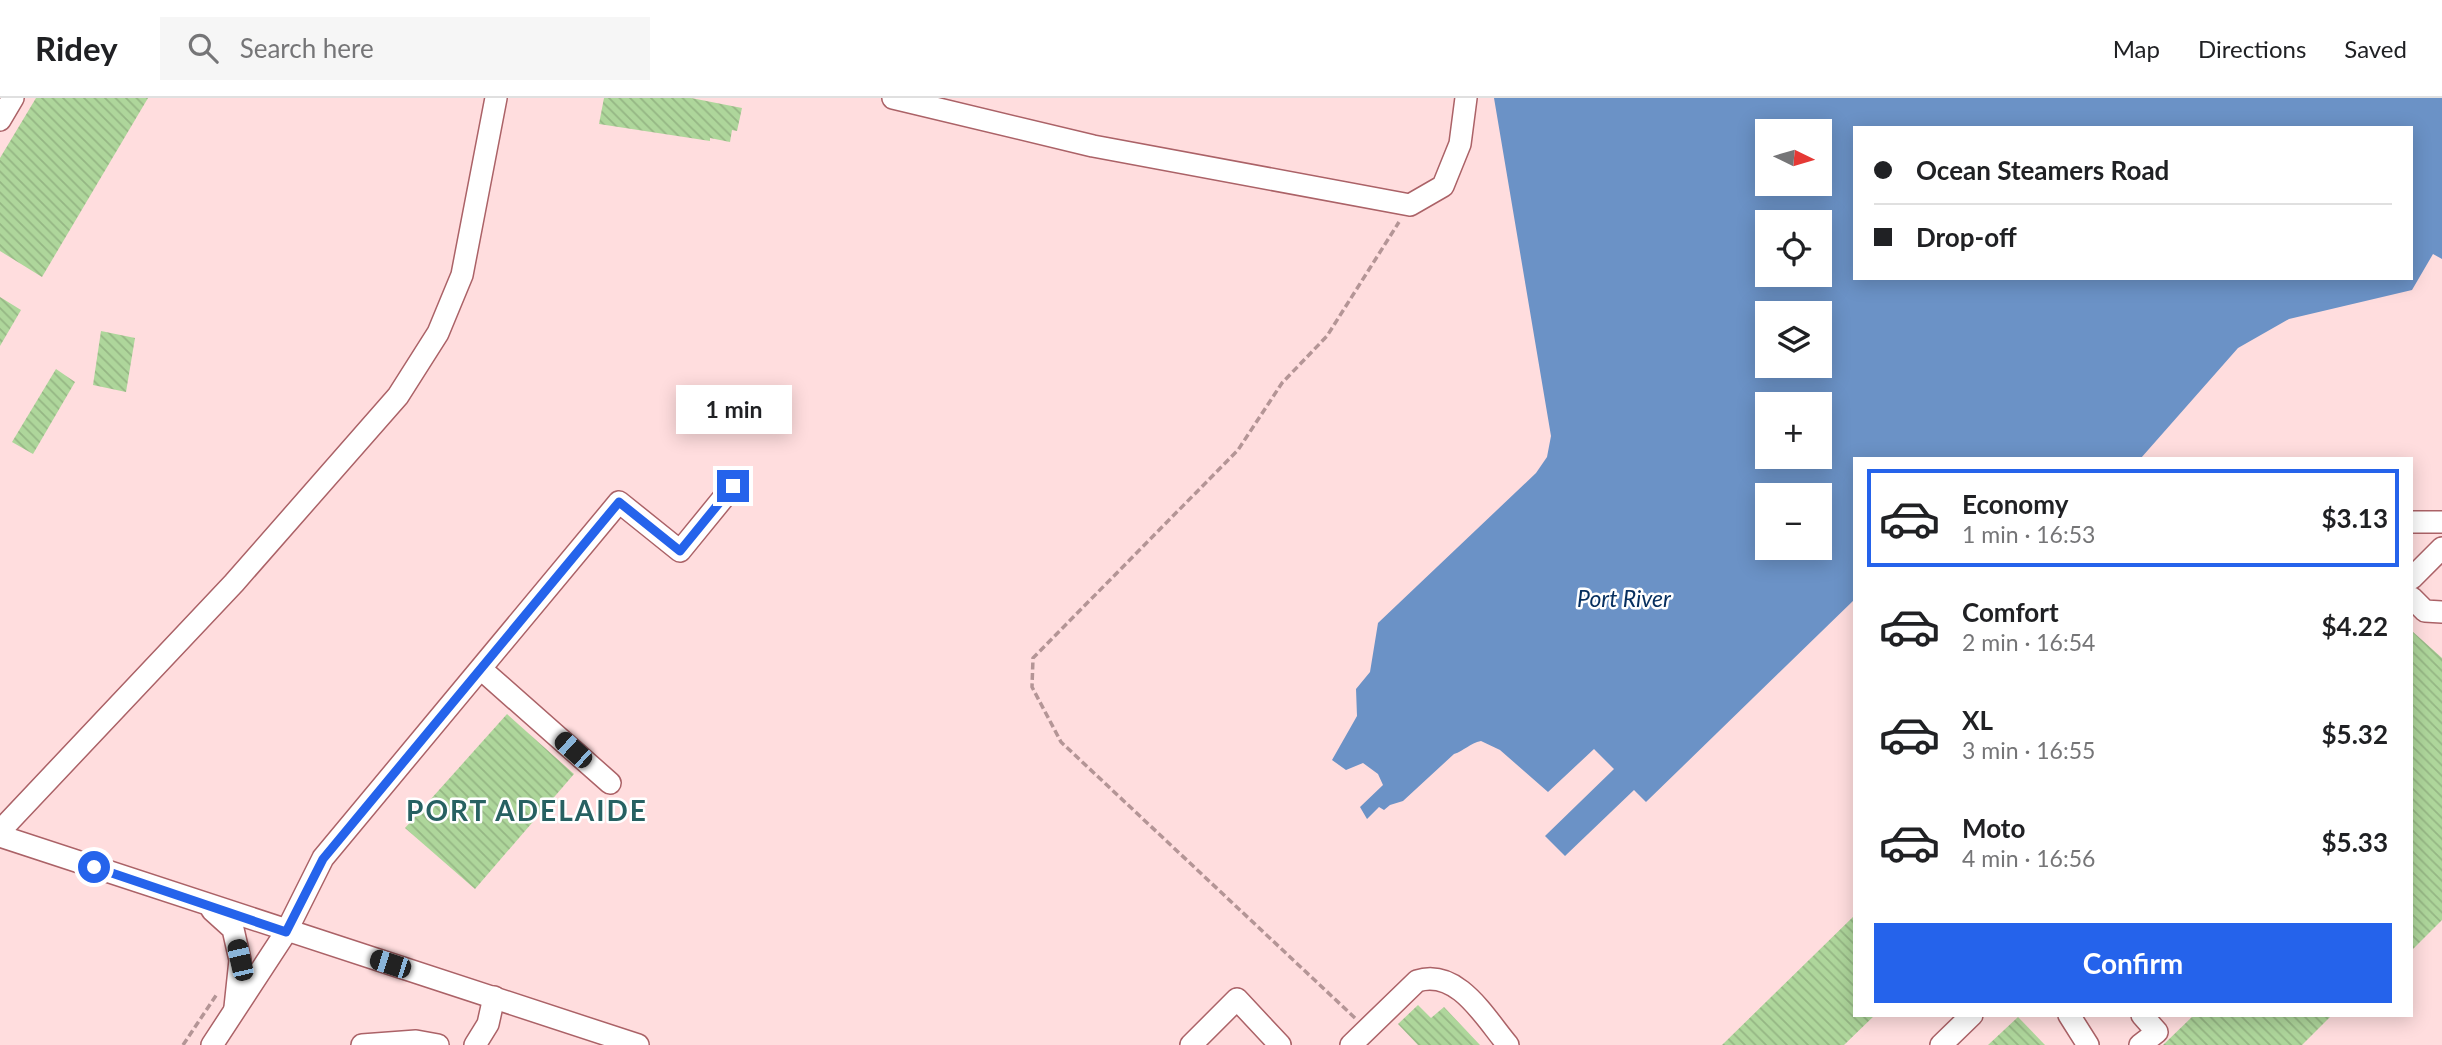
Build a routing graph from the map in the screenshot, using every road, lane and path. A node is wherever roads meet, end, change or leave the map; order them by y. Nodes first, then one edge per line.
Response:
1 (13, 98) edge
2 (496, 98) edge
3 (893, 98) edge
4 (1466, 98) edge
5 (0, 120) edge
6 (1410, 205) junction
7 (733, 486) dead end
8 (2413, 522) edge
9 (2442, 522) edge
10 (2442, 548) edge
11 (2413, 577) edge
12 (2413, 599) edge
13 (2442, 612) edge
14 (481, 669) junction
15 (610, 783) dead end
16 (0, 834) edge
17 (206, 904) junction
18 (286, 932) junction
19 (221, 983) dead end
20 (494, 997) junction
21 (233, 1016) junction
22 (1970, 1017) edge
23 (2070, 1017) edge
24 (2144, 1017) edge
25 (1367, 1029) junction
26 (183, 1045) edge
27 (212, 1045) edge
28 (362, 1045) edge
29 (438, 1045) edge
30 (474, 1045) edge
31 (638, 1045) edge
32 (1191, 1045) edge
33 (1280, 1045) edge
34 (1350, 1045) edge
35 (1508, 1045) edge
36 (1941, 1045) edge
37 (2088, 1045) edge
38 (2140, 1045) edge

1 - 5 street
2 - 16 street
3 - 6 street
4 - 6 street
6 - 25 path
7 - 14 street
8 - 9 street
10 - 11 street
12 - 13 street
14 - 15 street
14 - 18 street
16 - 17 street
17 - 18 street
17 - 21 street
18 - 20 street
18 - 21 street
19 - 26 path
20 - 30 street
20 - 31 street
21 - 27 street
22 - 36 street
23 - 37 street
24 - 38 street
25 - 34 street
25 - 35 street
28 - 29 street
32 - 33 street

